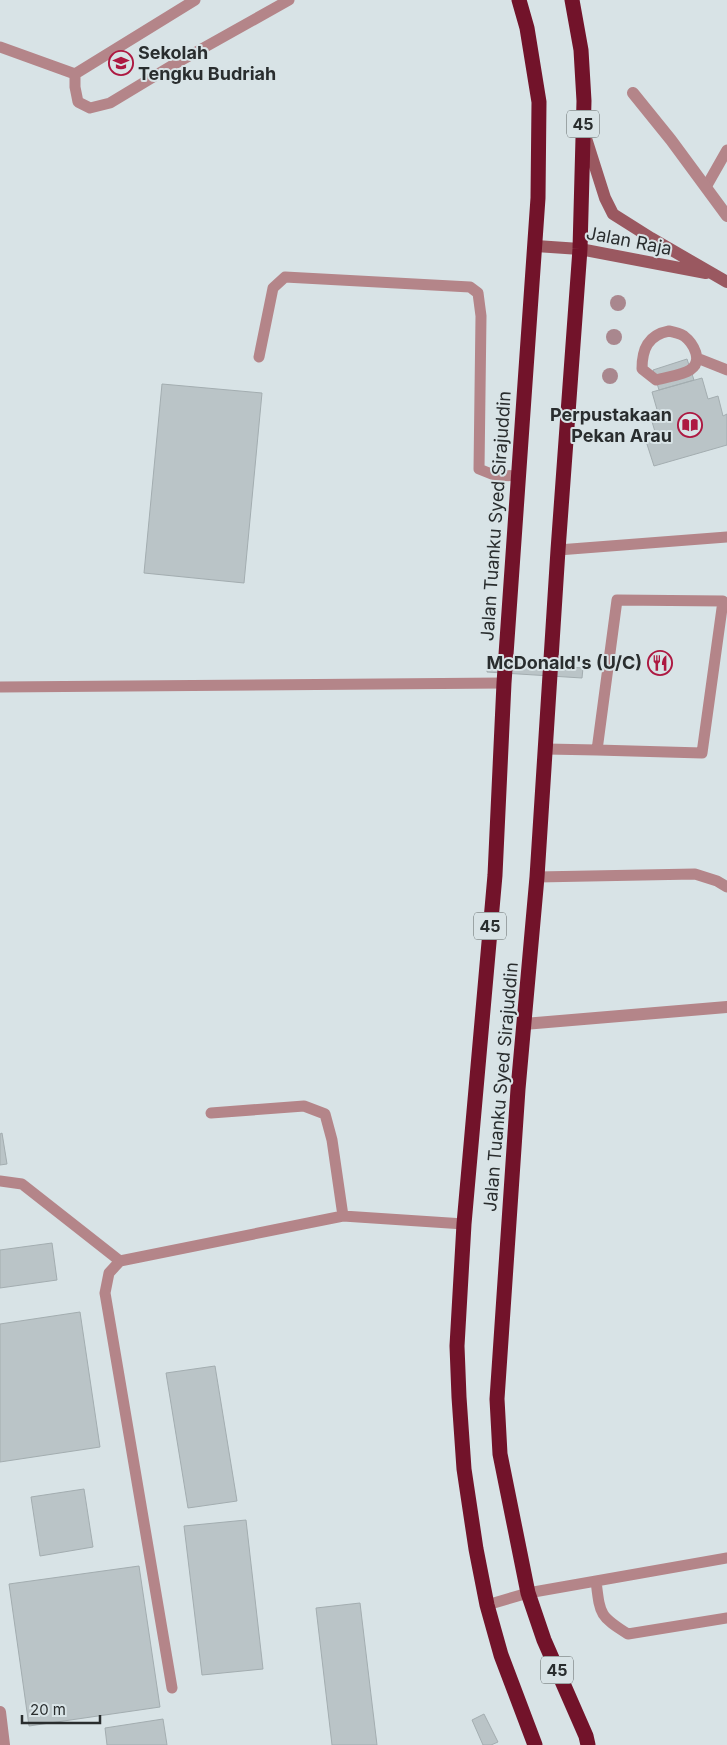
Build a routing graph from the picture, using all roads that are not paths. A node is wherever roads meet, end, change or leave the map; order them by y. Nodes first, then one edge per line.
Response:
1 (195, 0) edge
2 (290, 0) edge
3 (519, 0) edge
4 (572, 0) edge
5 (0, 47) edge
6 (75, 74) junction
7 (633, 93) dead end
8 (583, 128) junction
9 (727, 150) edge
10 (706, 187) junction
11 (727, 216) edge
12 (536, 246) junction
13 (580, 249) junction
14 (715, 275) junction
15 (727, 282) edge
16 (259, 357) dead end
17 (697, 358) junction
18 (727, 370) edge
19 (517, 476) junction
20 (727, 537) edge
21 (558, 550) junction
22 (504, 683) junction
23 (0, 688) edge
24 (546, 749) junction
25 (598, 750) junction
26 (537, 878) junction
27 (727, 886) edge
28 (727, 1007) edge
29 (524, 1024) junction
30 (211, 1113) dead end
31 (0, 1181) edge
32 (342, 1216) junction
33 (464, 1224) junction
34 (120, 1261) junction
35 (727, 1558) edge
36 (596, 1581) junction
37 (528, 1593) junction
38 (487, 1605) junction
39 (727, 1618) edge
40 (172, 1688) dead end
41 (0, 1712) edge
42 (4, 1745) edge
43 (535, 1745) edge
44 (588, 1745) edge

1 - 6 lane
2 - 6 lane
3 - 12 highway, Jalan Tuanku Syed Sirajuddin / 45
4 - 8 highway, Jalan Tuanku Syed Sirajuddin / 45
5 - 6 lane
7 - 10 street
8 - 13 highway, Jalan Tuanku Syed Sirajuddin / 45
8 - 14 street, Jalan Raja
9 - 10 lane
10 - 11 street
12 - 13 street, Jalan Raja
12 - 19 highway, Jalan Tuanku Syed Sirajuddin / 45
13 - 14 street, Jalan Raja
13 - 21 highway, Jalan Tuanku Syed Sirajuddin / 45
14 - 15 street, Jalan Raja
16 - 19 lane
17 - 17 lane
17 - 18 lane
19 - 22 highway, Jalan Tuanku Syed Sirajuddin / 45
20 - 21 lane
21 - 24 highway, Jalan Tuanku Syed Sirajuddin / 45
22 - 23 lane
22 - 33 highway, Jalan Tuanku Syed Sirajuddin / 45
24 - 25 lane
24 - 26 highway, Jalan Tuanku Syed Sirajuddin / 45
25 - 25 lane
26 - 27 lane
26 - 29 highway, Jalan Tuanku Syed Sirajuddin / 45
28 - 29 street
29 - 37 highway, Jalan Tuanku Syed Sirajuddin / 45
30 - 32 lane
31 - 34 lane
32 - 33 lane
32 - 34 lane
33 - 38 highway, Jalan Tuanku Syed Sirajuddin / 45
34 - 40 lane
35 - 36 lane
36 - 37 lane
36 - 39 lane
37 - 38 lane
37 - 44 highway, Jalan Tuanku Syed Sirajuddin / 45
38 - 43 highway, Jalan Tuanku Syed Sirajuddin / 45
41 - 42 street

